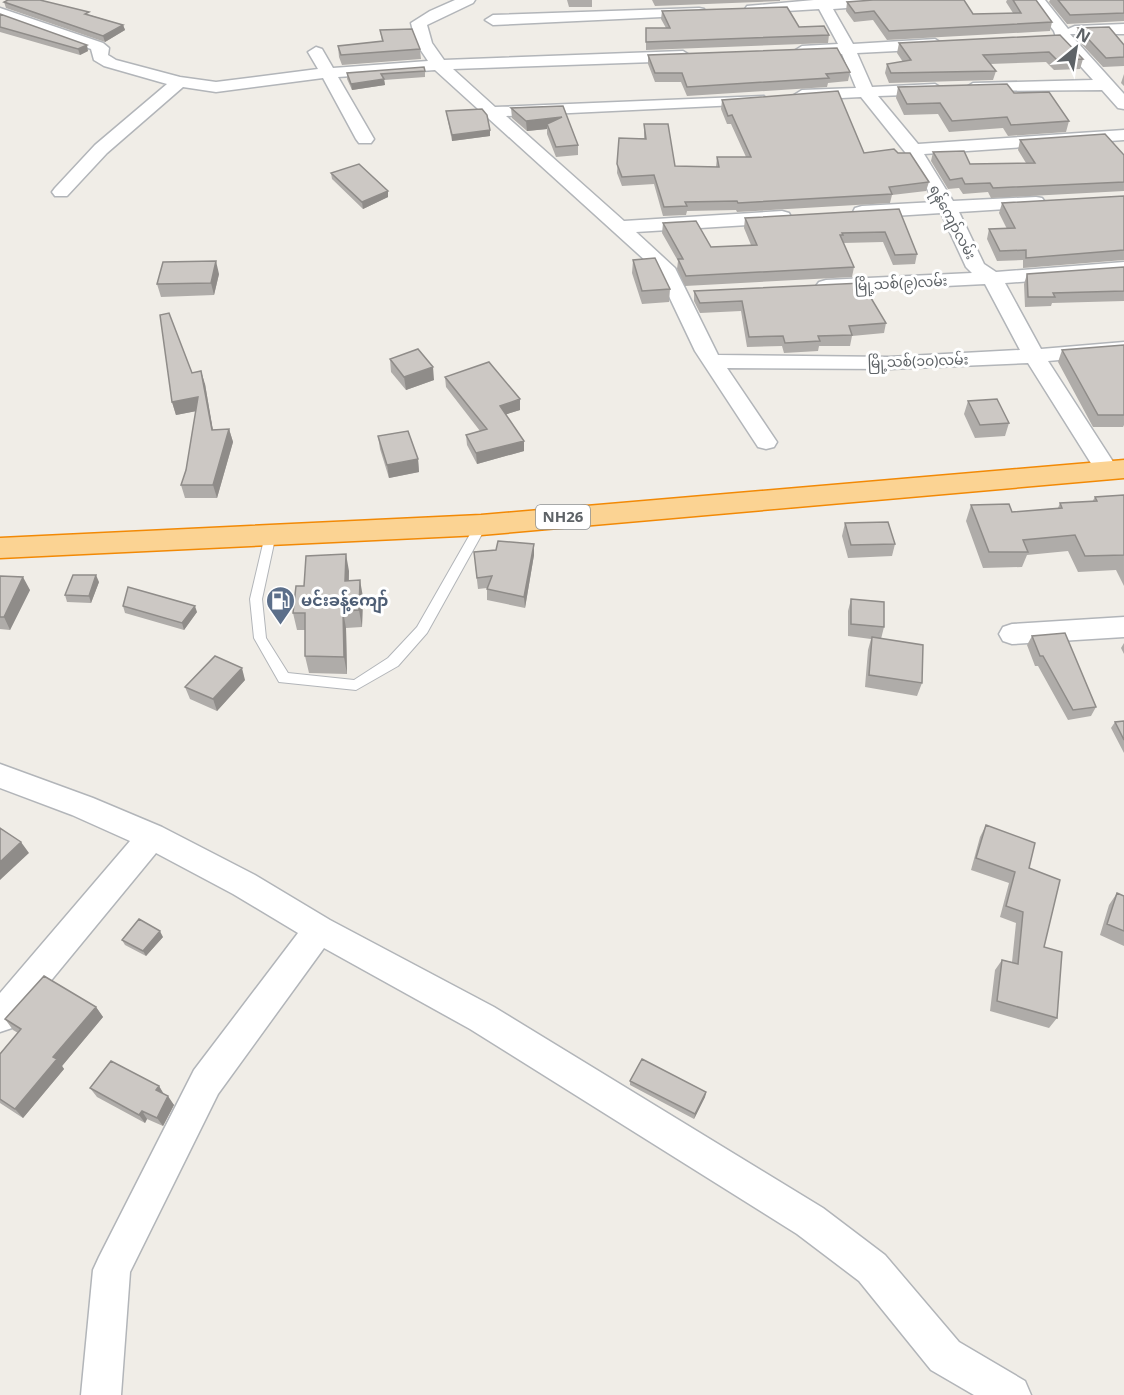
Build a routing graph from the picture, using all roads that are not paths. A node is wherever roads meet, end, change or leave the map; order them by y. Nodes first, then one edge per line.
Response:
1 (468, 0) edge
2 (901, 0) edge
3 (1037, 0) edge
4 (823, 3) edge
5 (734, 10) edge
6 (712, 11) edge
7 (0, 12) edge
8 (493, 20) dead end
9 (1124, 29) edge
10 (1058, 35) junction
11 (955, 43) edge
12 (848, 49) junction
13 (316, 52) dead end
14 (790, 52) edge
15 (699, 56) edge
16 (439, 65) junction
17 (328, 73) junction
18 (1124, 75) edge
19 (1103, 81) junction
20 (179, 82) junction
21 (865, 91) junction
22 (1124, 104) edge
23 (491, 112) junction
24 (1124, 135) edge
25 (365, 139) dead end
26 (913, 150) junction
27 (61, 192) dead end
28 (1053, 201) edge
29 (947, 207) junction
30 (841, 213) edge
31 (794, 216) edge
32 (618, 227) junction
33 (1124, 268) edge
34 (992, 278) junction
35 (810, 287) edge
36 (699, 293) edge
37 (677, 294) junction
38 (1124, 348) edge
39 (1034, 356) junction
40 (712, 361) junction
41 (766, 442) dead end
42 (1116, 470) edge
43 (481, 525) junction
44 (270, 534) junction
45 (0, 548) edge
46 (1124, 627) edge
47 (1012, 634) dead end
48 (0, 776) edge
49 (152, 836) junction
50 (319, 930) junction
51 (0, 1017) edge
52 (101, 1395) edge
53 (1011, 1395) edge

1 - 16 street
2 - 4 street
3 - 10 street
4 - 5 street
4 - 12 street, ရန်ကျော်လမ်း
6 - 8 street
7 - 20 street
9 - 10 street
10 - 19 street
11 - 12 street
12 - 14 street
12 - 21 street, ရန်ကျော်လမ်း
13 - 17 street
15 - 16 street
16 - 17 street
16 - 23 street
17 - 20 street
17 - 25 street
18 - 19 street
19 - 21 street
19 - 22 street
20 - 27 street
21 - 23 street
21 - 26 street, ရန်ကျော်လမ်း
23 - 32 street
24 - 26 street
26 - 29 street, ရန်ကျော်လမ်း
28 - 29 street
29 - 30 street
29 - 34 street, ရန်ကျော်လမ်း
31 - 32 street
32 - 37 street
33 - 34 street, မြို့သစ်(၉)လမ်း
34 - 35 street, မြို့သစ်(၉)လမ်း
34 - 39 street, ရန်ကျော်လမ်း
36 - 37 street
37 - 40 street
38 - 39 street, မြို့သစ်(၁၀)လမ်း
39 - 40 street, မြို့သစ်(၁၀)လမ်း
39 - 42 street, ရန်ကျော်လမ်း
40 - 41 street
42 - 43 highway, NH26
43 - 44 highway, NH26
43 - 44 lane
44 - 45 highway, NH26
46 - 47 street
48 - 49 street
49 - 50 street
49 - 51 street
50 - 52 street
50 - 53 street

